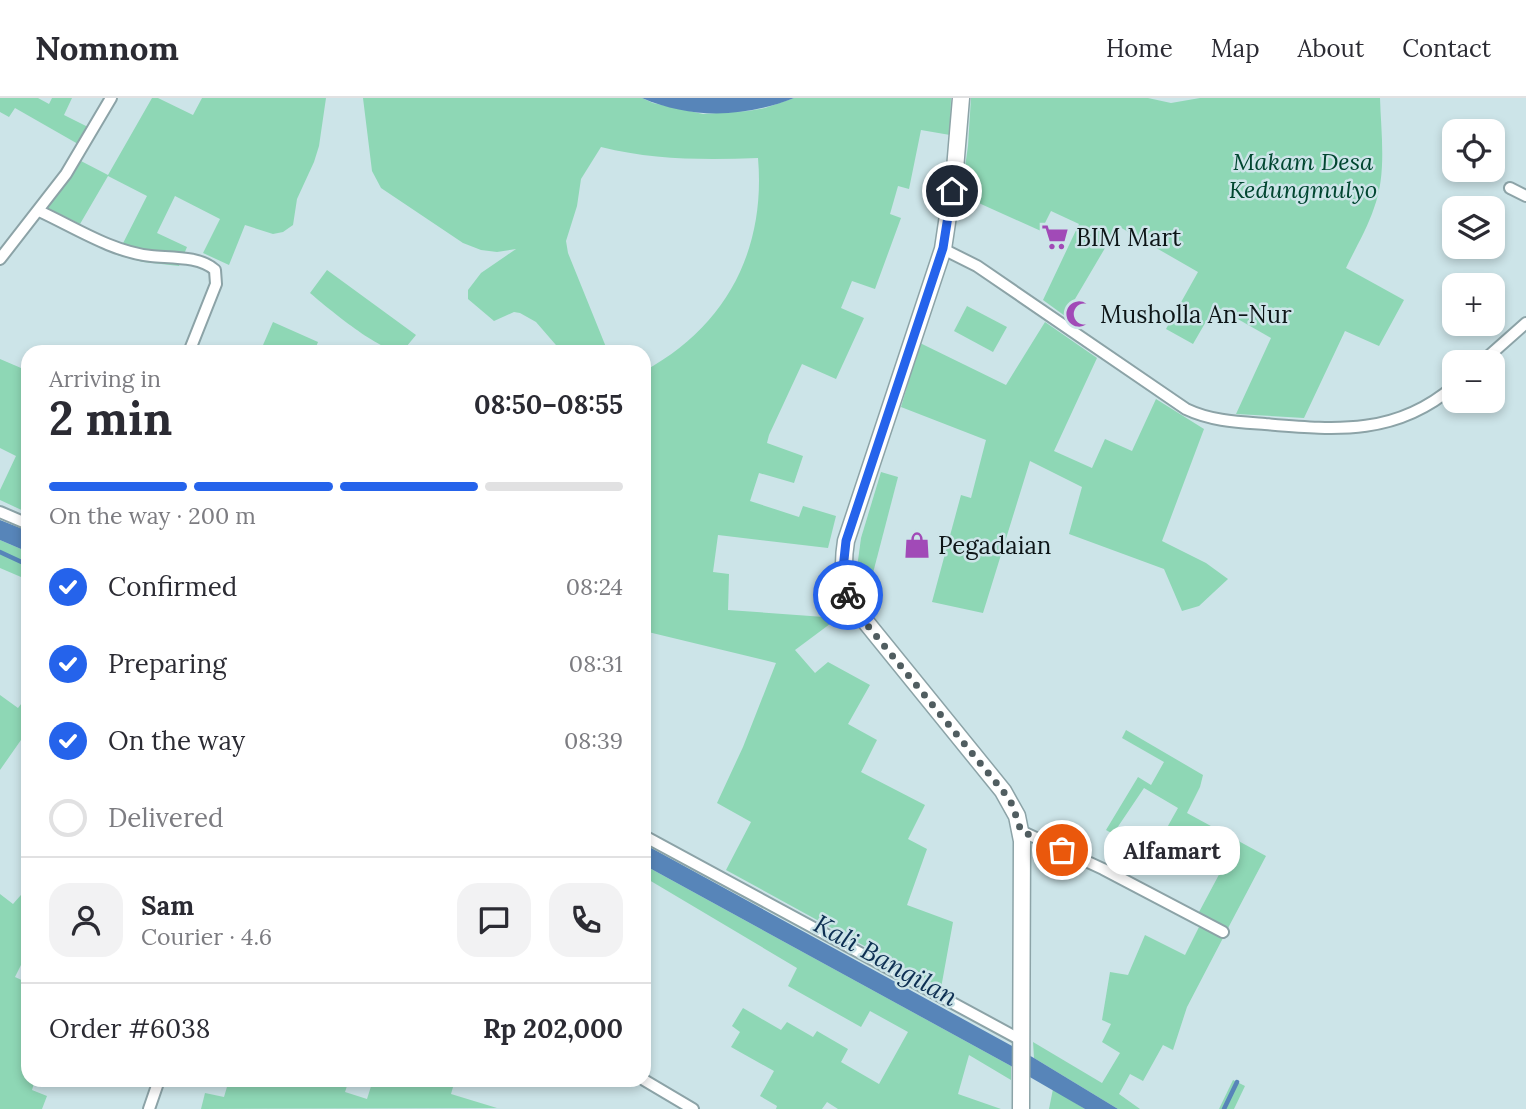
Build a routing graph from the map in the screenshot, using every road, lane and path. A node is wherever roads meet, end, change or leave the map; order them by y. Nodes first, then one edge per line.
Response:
1 (111, 98) edge
2 (961, 101) edge
3 (1510, 187) dead end
4 (1526, 196) edge
5 (39, 211) junction
6 (943, 248) junction
7 (0, 259) edge
8 (1526, 323) edge
9 (192, 345) edge
10 (1496, 350) edge
11 (1442, 396) edge
12 (0, 512) edge
13 (21, 521) edge
14 (1021, 831) junction
15 (651, 840) edge
16 (1223, 932) dead end
17 (1021, 1043) junction
18 (651, 1084) edge
19 (154, 1087) edge
20 (149, 1109) edge
21 (693, 1109) edge
22 (1021, 1109) edge

1 - 5 street
2 - 6 main road
3 - 4 street
5 - 7 street
5 - 9 street
6 - 11 street
6 - 14 main road
8 - 10 street
12 - 13 street
14 - 16 street
14 - 17 main road
15 - 17 street
17 - 22 main road
18 - 21 street
19 - 20 street

